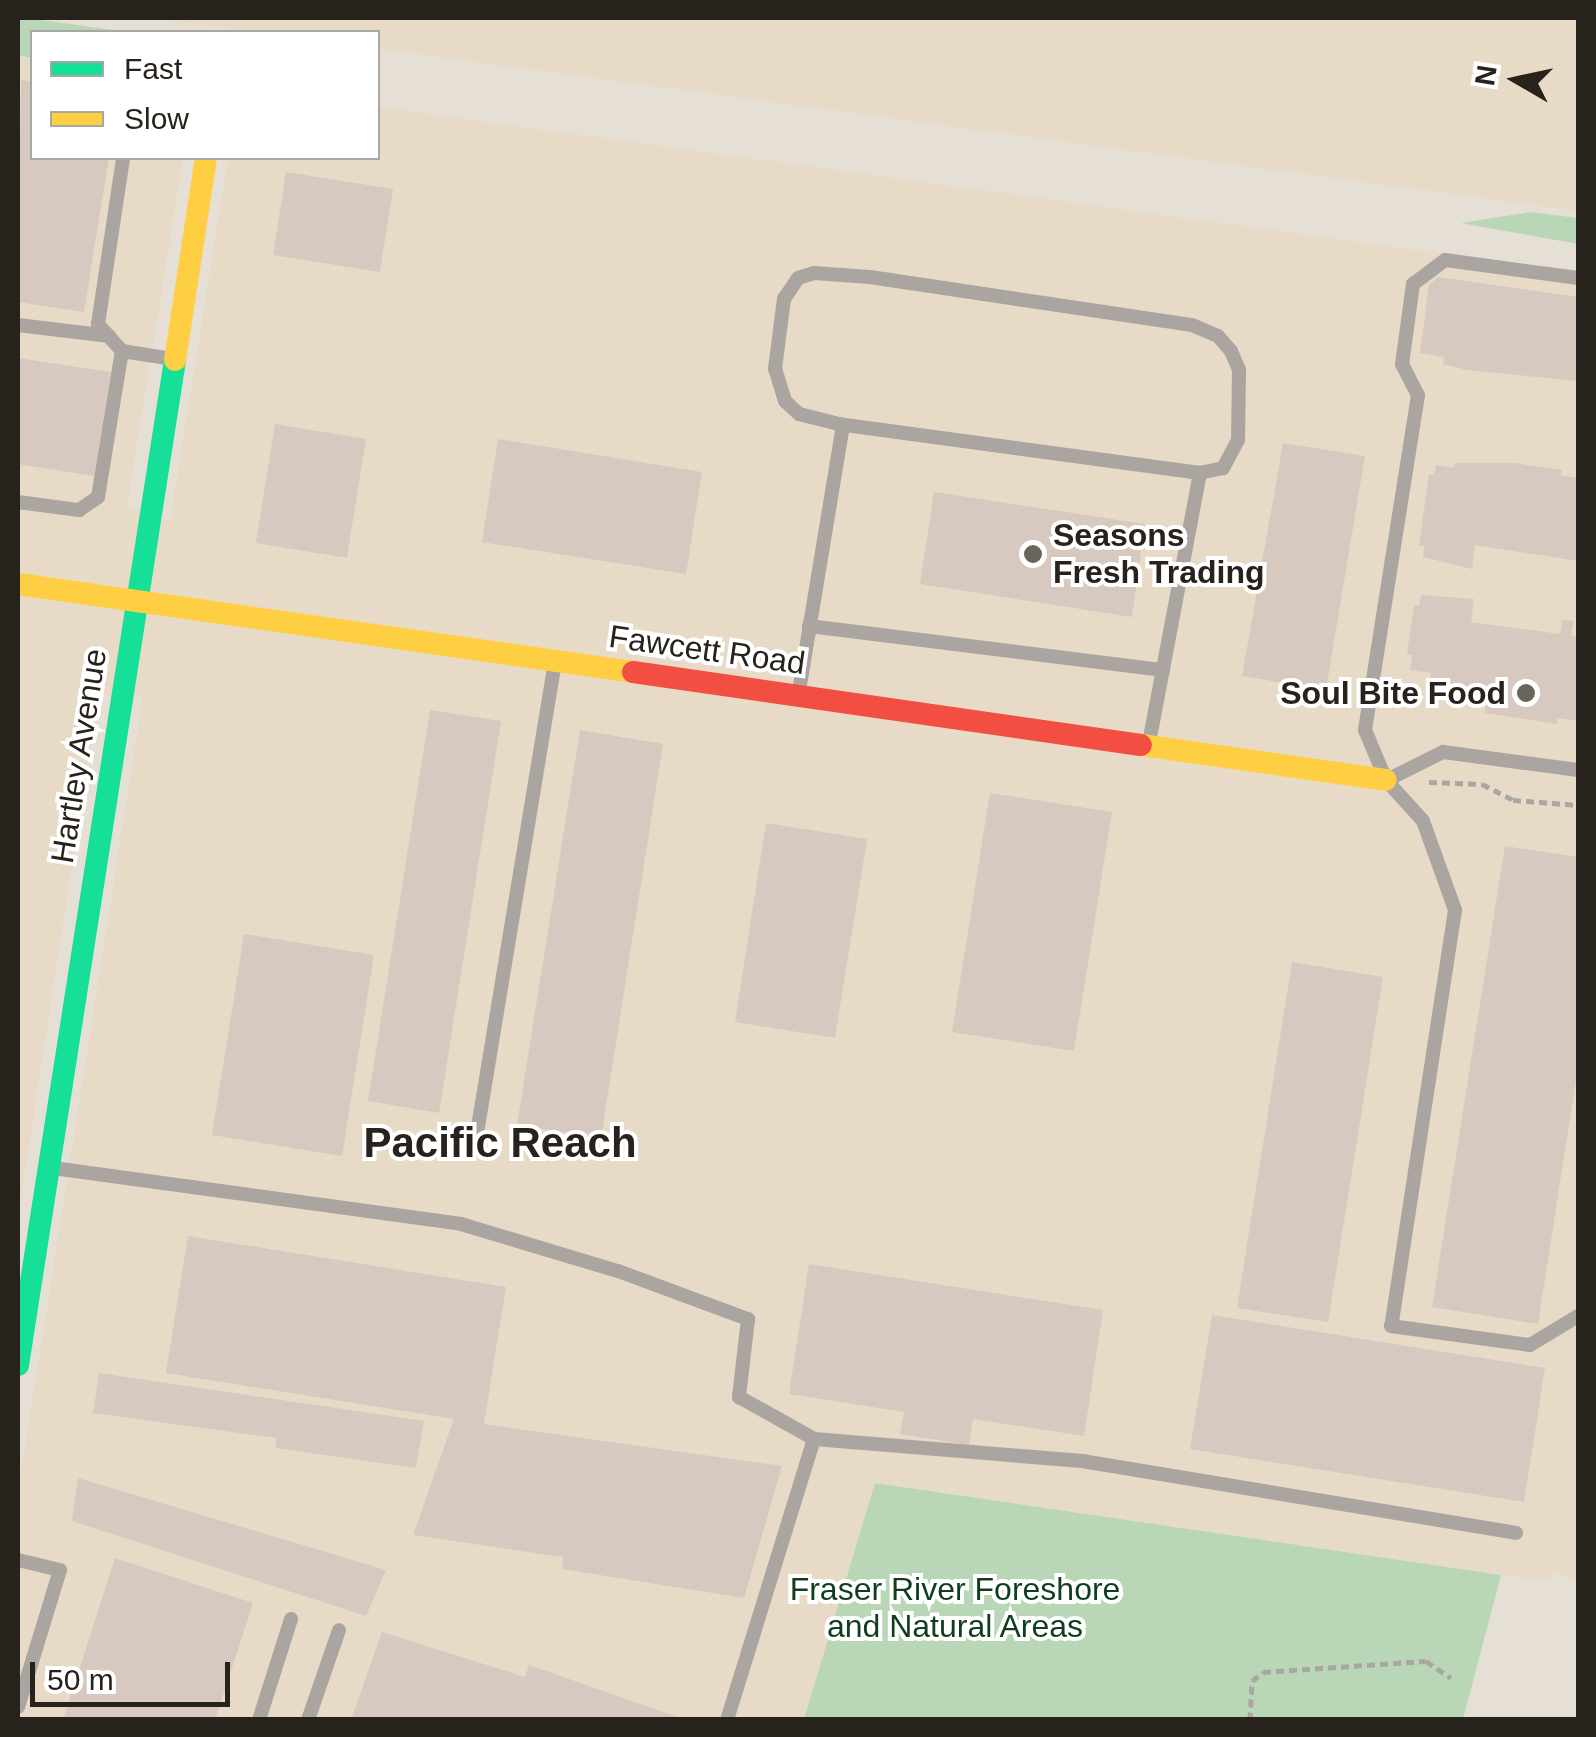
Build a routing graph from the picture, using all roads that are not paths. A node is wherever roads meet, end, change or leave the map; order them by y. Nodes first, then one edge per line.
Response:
1 (123, 160) edge
2 (206, 160) edge
3 (1578, 278) edge
4 (18, 326) edge
5 (109, 336) junction
6 (122, 351) junction
7 (174, 359) junction
8 (843, 425) junction
9 (1200, 474) junction
10 (18, 502) edge
11 (18, 584) edge
12 (136, 602) junction
13 (809, 626) junction
14 (555, 660) junction
15 (1163, 670) junction
16 (798, 696) junction
17 (1149, 746) junction
18 (1578, 770) edge
19 (1386, 780) junction
20 (474, 1151) dead end
21 (48, 1167) junction
22 (1578, 1316) edge
23 (18, 1365) edge
24 (814, 1439) junction
25 (1516, 1533) dead end
26 (18, 1560) edge
27 (291, 1619) dead end
28 (339, 1630) dead end
29 (18, 1708) edge
30 (259, 1720) edge
31 (308, 1720) edge
32 (726, 1720) edge

1 - 5 lane
2 - 7 street, Hartley Avenue
3 - 19 lane
4 - 5 lane
5 - 6 lane
6 - 7 lane
6 - 10 lane
7 - 12 street, Hartley Avenue
8 - 9 lane
8 - 9 lane
8 - 13 lane
9 - 15 lane
11 - 12 street, Fawcett Road
12 - 14 street, Fawcett Road
12 - 21 street, Hartley Avenue
13 - 15 lane
13 - 16 lane
14 - 16 street, Fawcett Road
14 - 20 lane
15 - 17 lane
16 - 17 street, Fawcett Road
17 - 19 street, Fawcett Road
18 - 19 lane
19 - 22 lane
21 - 23 street, Hartley Avenue
21 - 24 lane
24 - 25 lane
24 - 32 lane
26 - 29 lane
27 - 30 lane
28 - 31 lane

